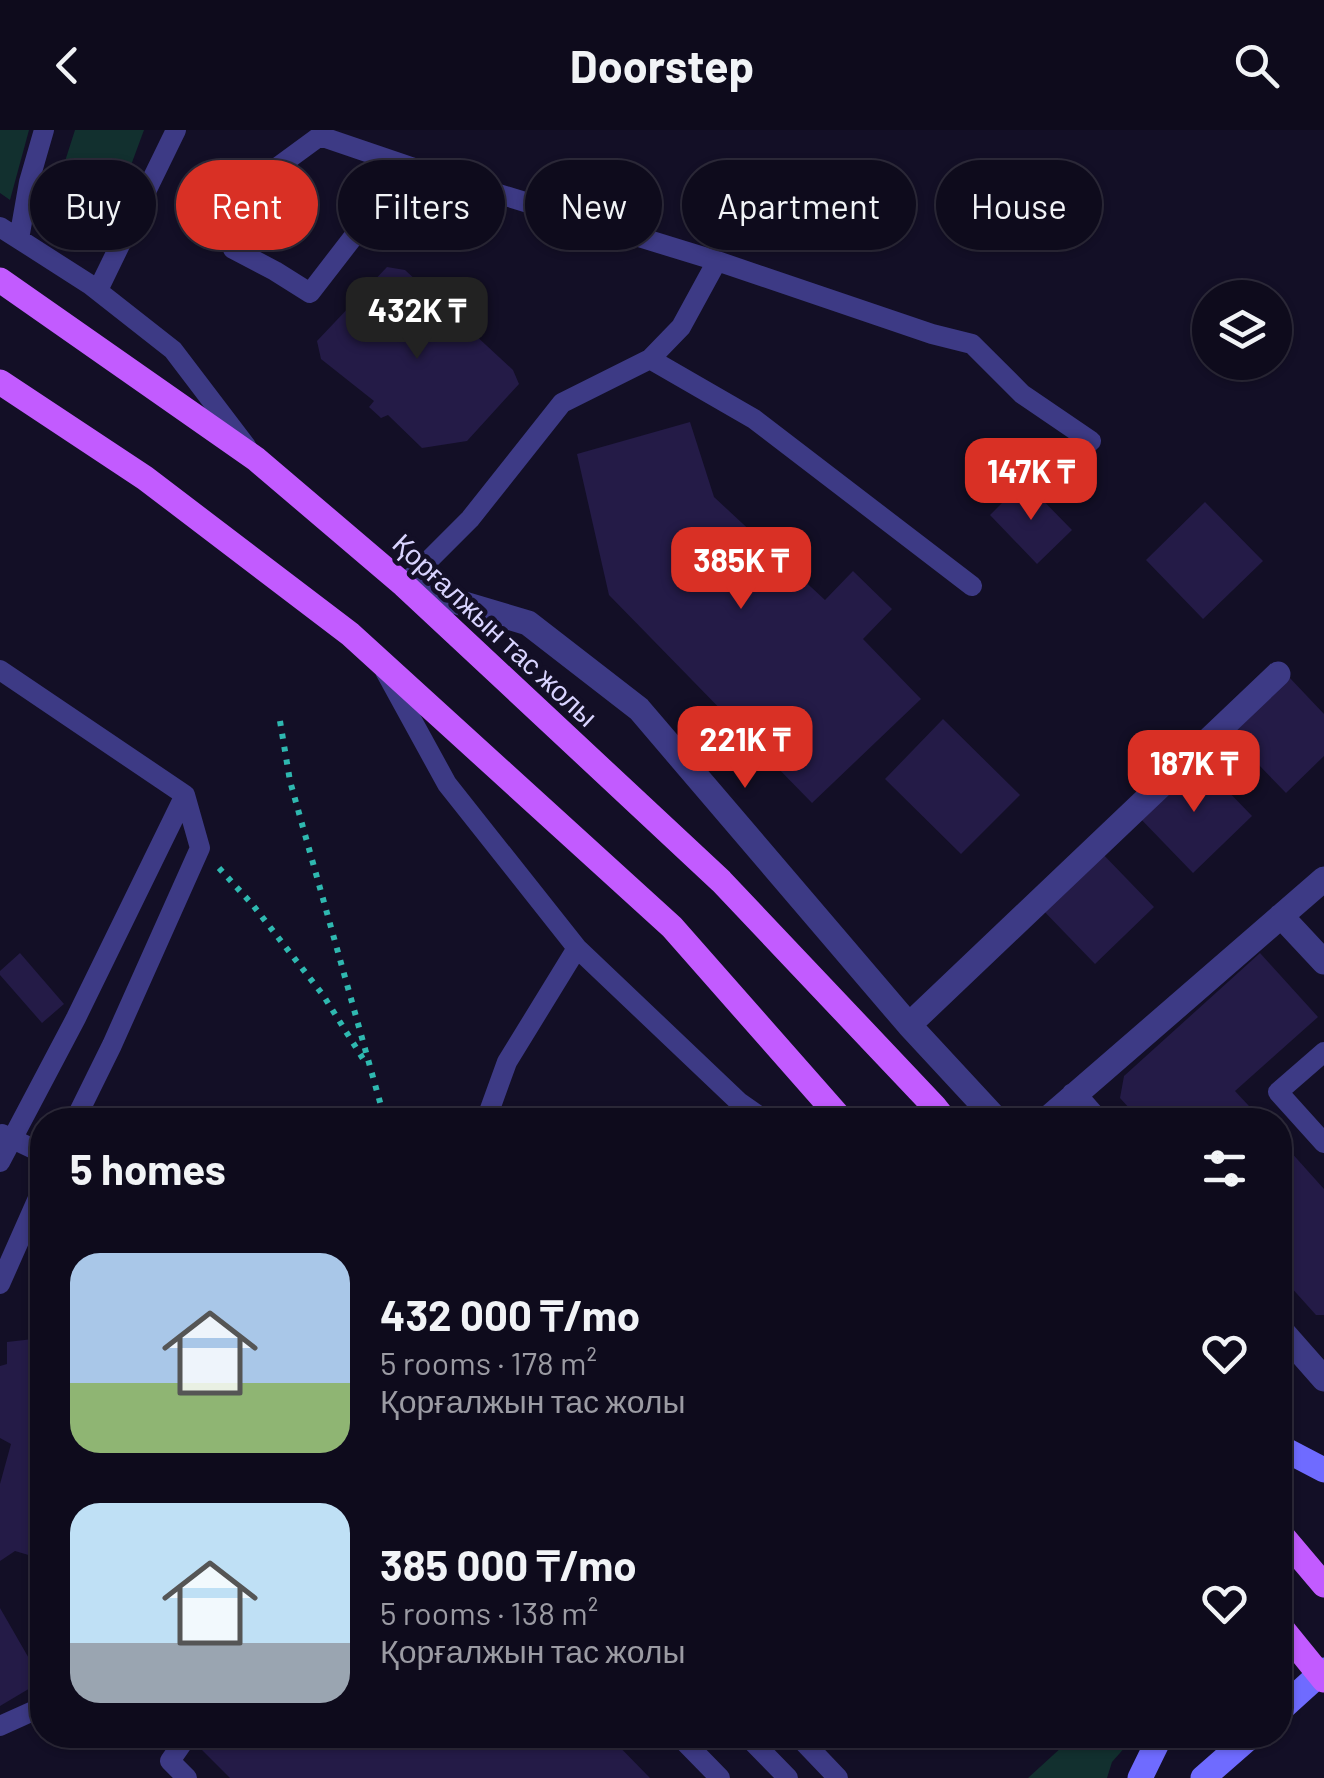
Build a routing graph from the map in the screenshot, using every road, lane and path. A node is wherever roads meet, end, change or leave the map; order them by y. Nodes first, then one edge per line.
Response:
1 (44, 130) edge
2 (176, 130) edge
3 (408, 166) joint
4 (505, 196) edge
5 (0, 227) edge
6 (19, 239) junction
7 (718, 261) junction
8 (0, 280) edge
9 (98, 290) junction
10 (650, 359) junction
11 (0, 382) edge
12 (1090, 441) dead end
13 (256, 460) junction
14 (406, 586) junction
15 (972, 586) dead end
16 (381, 664) junction
17 (0, 670) edge
18 (1278, 674) dead end
19 (280, 721) dead end
20 (185, 795) junction
21 (200, 848) junction
22 (1324, 879) edge
23 (1282, 916) junction
24 (577, 948) junction
25 (1324, 962) edge
26 (908, 1025) junction
27 (1324, 1052) edge
28 (372, 1075) junction
29 (1074, 1095) junction
30 (81, 1108) edge
31 (382, 1108) edge
32 (490, 1108) edge
33 (748, 1108) edge
34 (831, 1108) edge
35 (935, 1108) edge
36 (986, 1108) edge
37 (1059, 1108) edge
38 (1085, 1108) edge
39 (6, 1136) edge
40 (1324, 1142) edge
41 (30, 1147) edge
42 (0, 1162) edge
43 (30, 1216) edge
44 (0, 1284) edge
45 (1292, 1343) edge
46 (1324, 1379) edge
47 (1292, 1453) edge
48 (1324, 1470) edge
49 (1292, 1547) edge
50 (1324, 1585) edge
51 (1292, 1640) edge
52 (1322, 1675) edge
53 (1292, 1700) edge
54 (30, 1712) edge
55 (0, 1726) edge
56 (179, 1748) edge
57 (691, 1748) edge
58 (759, 1748) edge
59 (809, 1748) edge
60 (1155, 1748) edge
61 (1237, 1748) edge
62 (188, 1778) edge
63 (720, 1778) edge
64 (788, 1778) edge
65 (838, 1778) edge
66 (1140, 1778) edge
67 (1203, 1778) edge

1 - 6 lane
2 - 9 lane
3 - 3 lane
4 - 7 lane
5 - 6 lane
6 - 9 lane
7 - 10 lane
7 - 12 lane
8 - 13 main road, Қорғалжын тас жолы
9 - 13 lane
10 - 14 lane
10 - 15 lane
11 - 16 main road
13 - 14 main road, Қорғалжын тас жолы
14 - 26 street
14 - 35 main road, Қорғалжын тас жолы
16 - 24 lane
16 - 34 main road
17 - 20 lane
18 - 26 street
19 - 28 path
20 - 21 lane
20 - 39 lane
21 - 28 path
21 - 30 lane
22 - 23 street
23 - 25 street
23 - 29 street
24 - 32 lane
24 - 33 lane
26 - 36 street
27 - 40 lane
28 - 31 path
29 - 37 street
29 - 38 street
39 - 41 lane
39 - 42 lane
43 - 44 lane
45 - 46 street
47 - 48 main road
49 - 50 main road
51 - 52 main road
52 - 53 main road
54 - 55 lane
56 - 62 lane
57 - 63 lane
58 - 64 lane
59 - 65 lane
60 - 66 main road
61 - 67 main road

